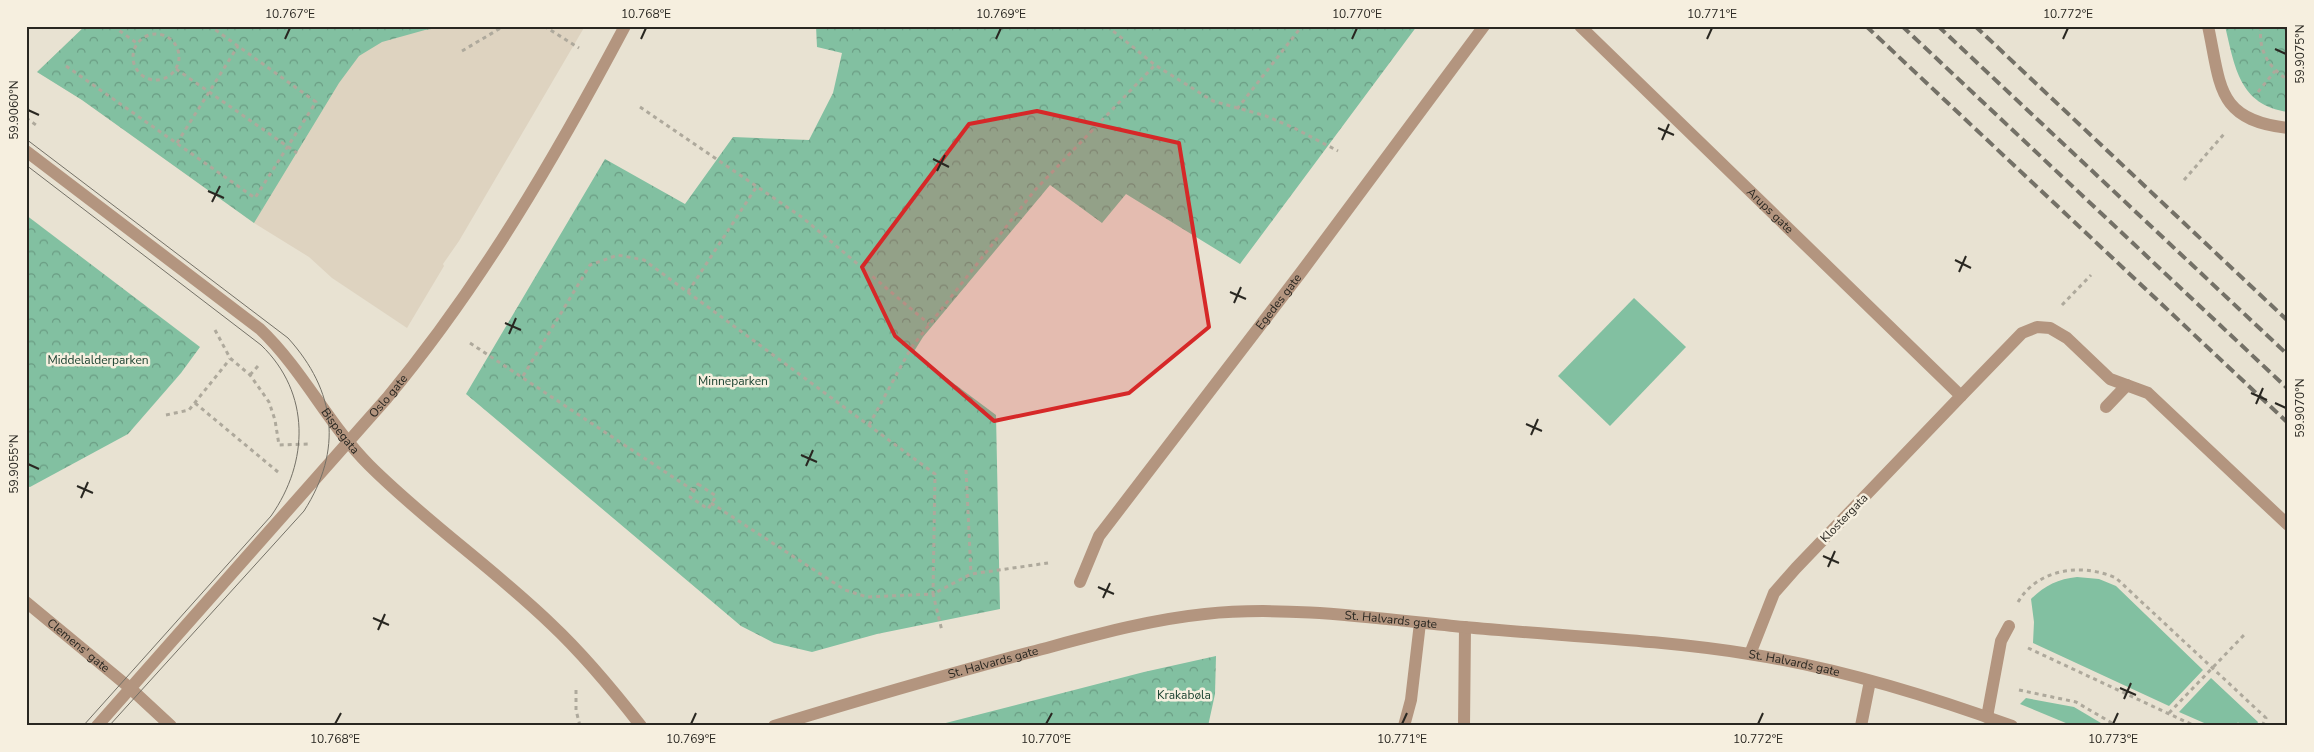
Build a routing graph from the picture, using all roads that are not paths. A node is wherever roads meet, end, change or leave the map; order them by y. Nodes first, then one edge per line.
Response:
1 (625, 26) edge
2 (1484, 26) edge
3 (1580, 26) edge
4 (2208, 26) edge
5 (2288, 128) edge
6 (26, 151) edge
7 (2127, 385) junction
8 (1961, 396) junction
9 (2106, 407) dead end
10 (348, 442) junction
11 (2288, 525) edge
12 (1080, 582) dead end
13 (26, 602) edge
14 (1420, 623) junction
15 (2009, 626) road end
16 (1465, 627) junction
17 (1750, 654) junction
18 (1870, 680) junction
19 (130, 688) junction
20 (1987, 717) junction
21 (97, 726) edge
22 (171, 726) edge
23 (641, 726) edge
24 (774, 726) edge
25 (1404, 726) edge
26 (1464, 726) edge
27 (1861, 726) edge
28 (2012, 726) edge

1 - 10 street, Oslo gate
2 - 12 street, Egedes gate
3 - 8 street, Arups gate
4 - 5 street
6 - 10 street, Bispegata
7 - 8 street, Klostergata
7 - 9 street
7 - 11 street, Klostergata
8 - 17 street, Klostergata
10 - 19 street, Oslo gate
10 - 23 street, Bispegata
13 - 19 street, Clemens' gate
14 - 16 street, St. Halvards gate
14 - 24 street, St. Halvards gate
14 - 25 street
15 - 20 street
16 - 17 street, St. Halvards gate
16 - 26 street
17 - 18 street, St. Halvards gate
18 - 20 street, St. Halvards gate
18 - 27 street
19 - 21 street, Oslo gate
19 - 22 street
20 - 28 street, St. Halvards gate

